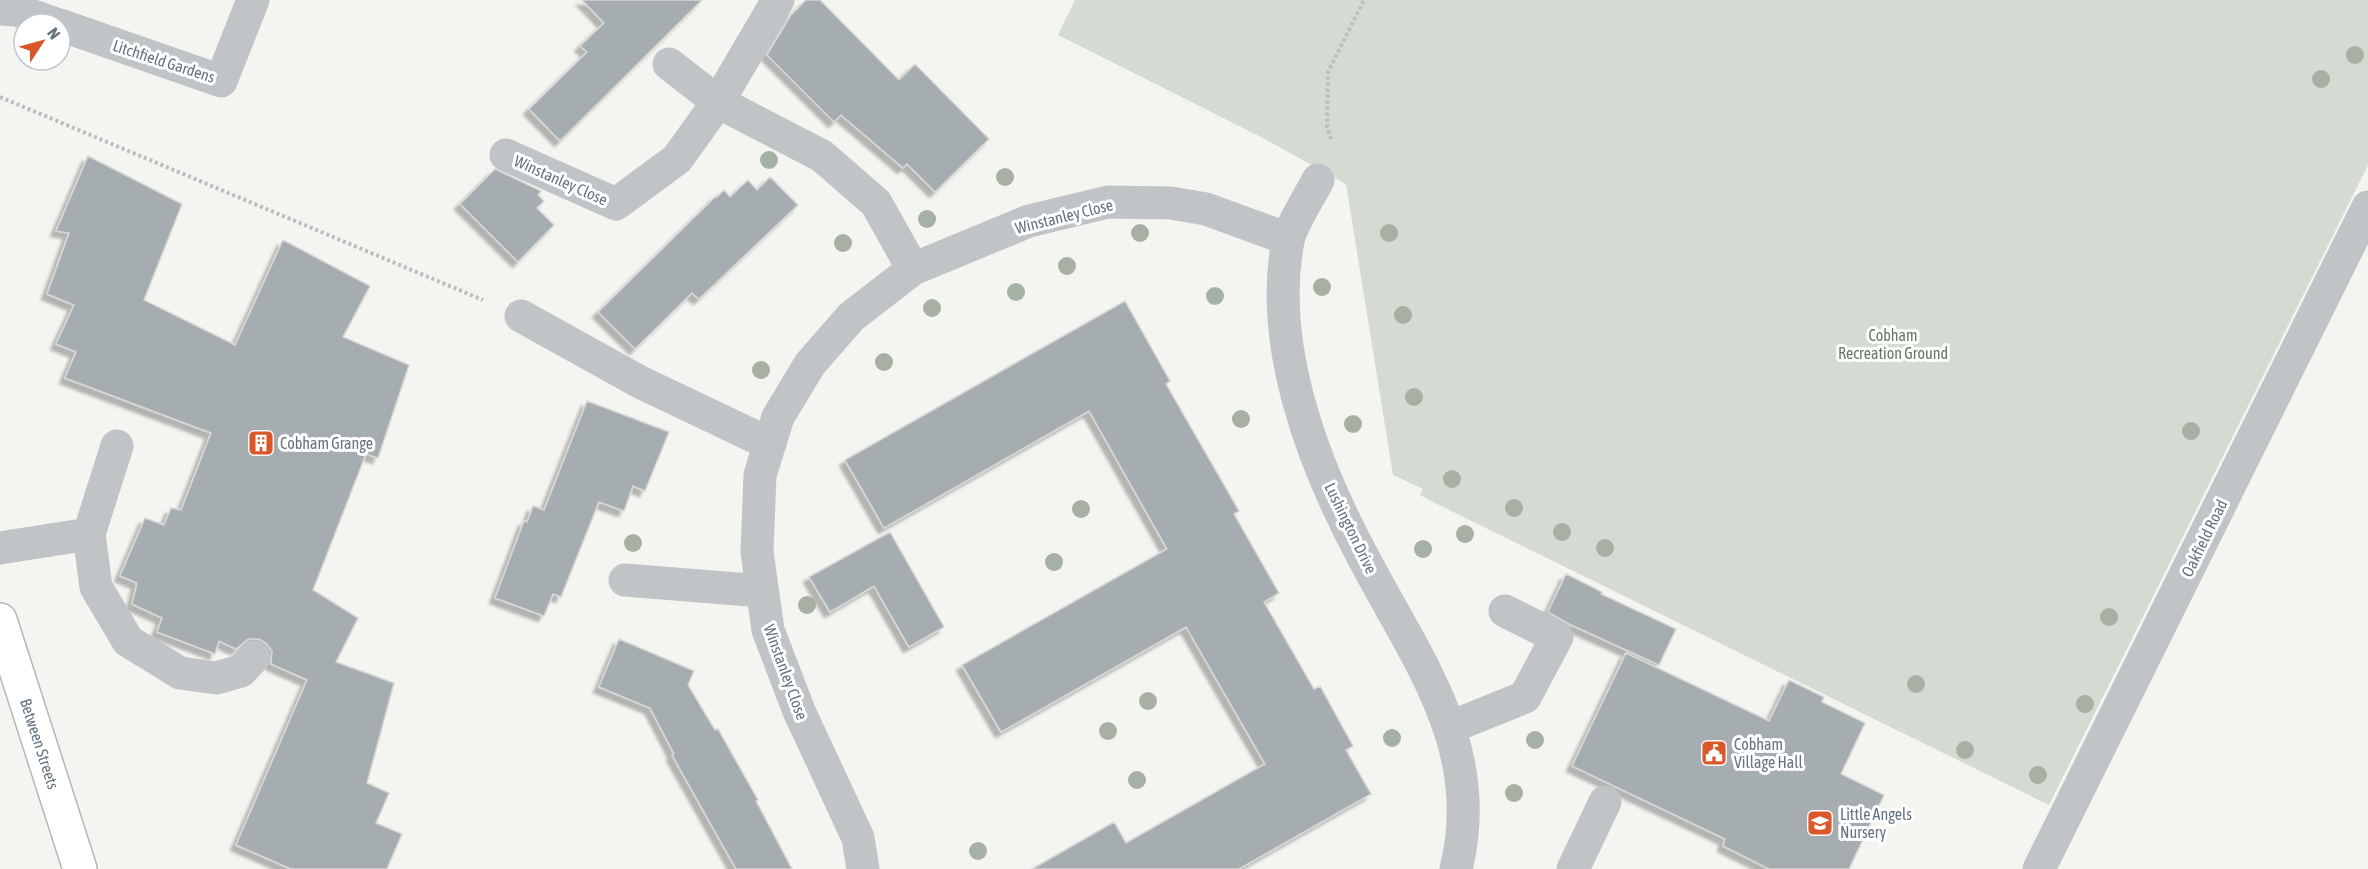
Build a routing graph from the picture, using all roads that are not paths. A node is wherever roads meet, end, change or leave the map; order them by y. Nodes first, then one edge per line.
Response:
1 (253, 0) edge
2 (778, 0) edge
3 (0, 9) edge
4 (22, 12) edge
5 (72, 30) edge
6 (669, 63) dead end
7 (718, 102) junction
8 (506, 155) dead end
9 (1318, 180) road end
10 (2368, 207) edge
11 (1288, 239) junction
12 (913, 269) junction
13 (521, 316) road end
14 (770, 444) junction
15 (117, 446) dead end
16 (89, 534) junction
17 (0, 548) edge
18 (625, 580) dead end
19 (762, 591) junction
20 (1505, 611) dead end
21 (0, 620) edge
22 (254, 657) dead end
23 (1451, 727) junction
24 (1605, 802) dead end
25 (80, 869) edge
26 (862, 869) edge
27 (1456, 869) edge
28 (1573, 869) edge
29 (2039, 869) edge

1 - 5 street, Litchfield Gardens
2 - 7 street, Winstanley Close
3 - 4 street, Litchfield Gardens
6 - 7 street
7 - 8 street, Winstanley Close
7 - 12 street
9 - 11 street, Lushington Drive
10 - 29 street, Oakfield Road
11 - 12 street, Winstanley Close
11 - 23 street, Lushington Drive
12 - 14 street, Winstanley Close
13 - 14 street
14 - 19 street, Winstanley Close
15 - 16 street
16 - 17 street
16 - 22 street
18 - 19 street
19 - 26 street, Winstanley Close
20 - 23 street
21 - 25 main road, Between Streets
23 - 27 street, Lushington Drive
24 - 28 street

